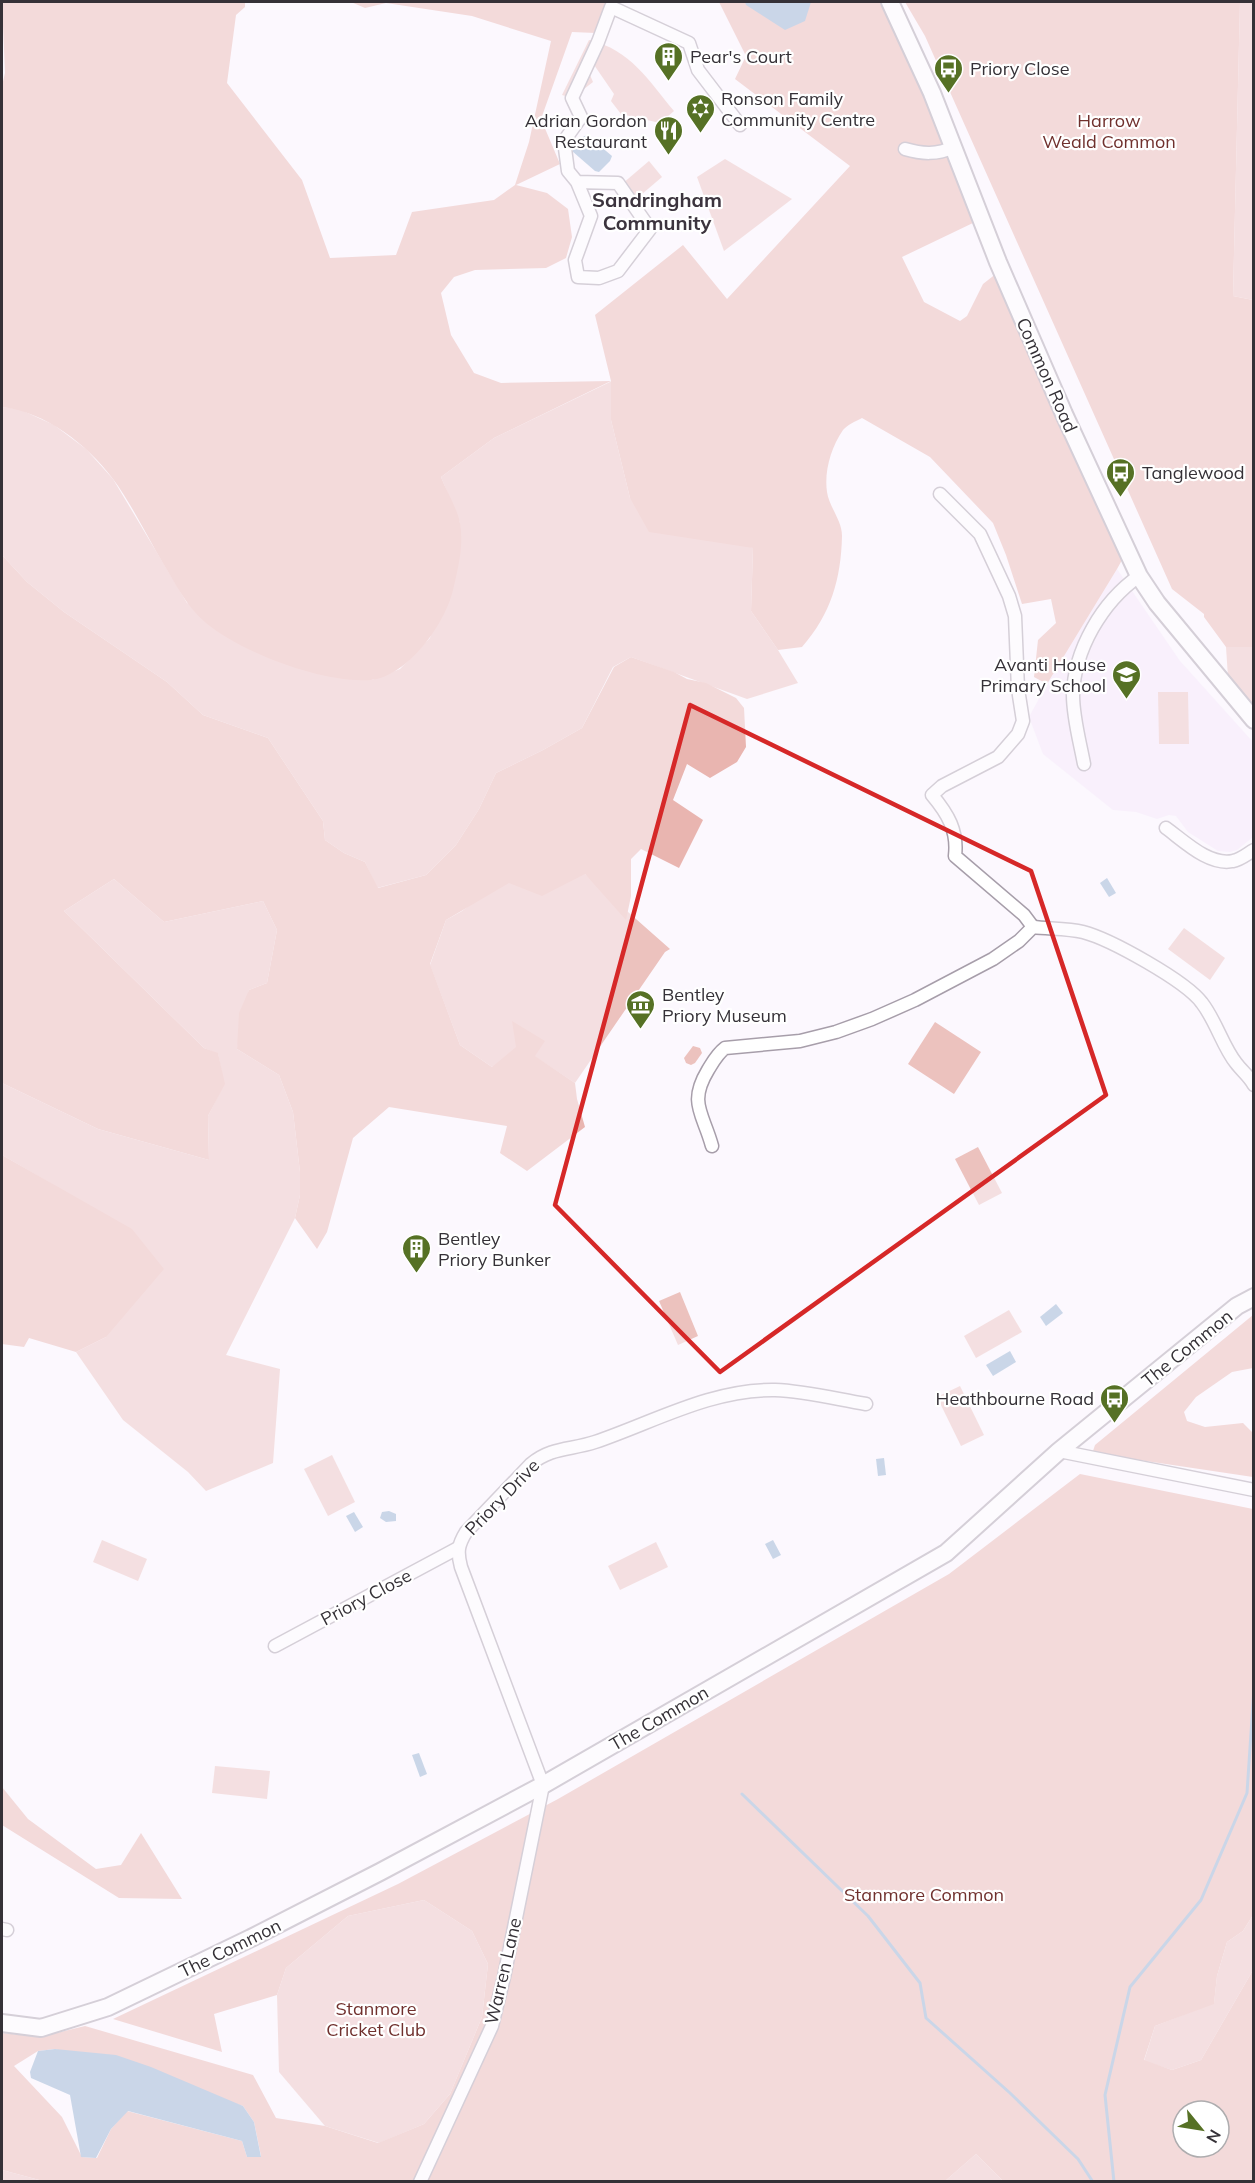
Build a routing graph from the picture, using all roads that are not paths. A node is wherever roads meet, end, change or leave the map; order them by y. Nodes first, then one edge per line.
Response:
1 (890, 2) edge
2 (741, 125) dead end
3 (954, 147) junction
4 (905, 149) dead end
5 (578, 183) junction
6 (940, 494) dead end
7 (1139, 576) junction
8 (1254, 720) edge
9 (1084, 764) dead end
10 (1166, 828) dead end
11 (1254, 850) edge
12 (1033, 927) junction
13 (1254, 1085) edge
14 (712, 1146) dead end
15 (1254, 1297) edge
16 (866, 1404) dead end
17 (1059, 1451) junction
18 (1254, 1490) edge
19 (458, 1548) junction
20 (275, 1646) dead end
21 (543, 1785) junction
22 (2, 2023) edge
23 (420, 2181) edge

1 - 3 main road, Common Road
2 - 5 street
3 - 4 street
3 - 7 main road, Common Road
5 - 5 street
6 - 12 street
7 - 8 main road, Common Road
7 - 9 street
10 - 11 street
12 - 13 street
12 - 14 street
15 - 17 main road, The Common
16 - 19 street, Priory Drive
17 - 18 street
17 - 21 main road, The Common
19 - 20 street, Priory Close
19 - 21 street, Priory Drive
21 - 22 main road, The Common
21 - 23 street, Warren Lane

